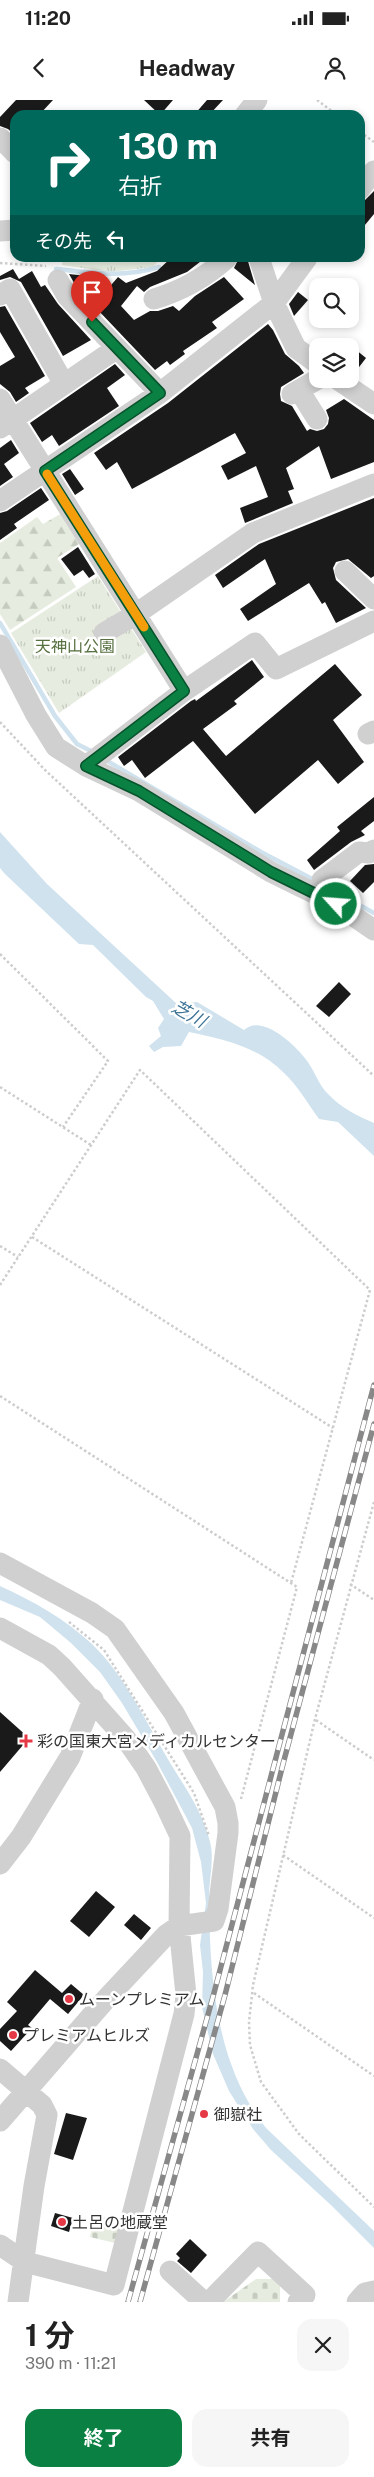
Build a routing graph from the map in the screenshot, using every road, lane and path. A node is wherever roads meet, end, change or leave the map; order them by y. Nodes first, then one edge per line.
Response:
1 (257, 100) edge
2 (317, 100) edge
3 (249, 110) edge
4 (331, 110) edge
5 (0, 138) edge
6 (10, 147) edge
7 (374, 171) edge
8 (365, 183) edge
9 (223, 262) edge
10 (260, 262) edge
11 (304, 262) edge
12 (0, 263) edge
13 (55, 273) joint
14 (0, 295) edge
15 (154, 299) dead end
16 (274, 302) junction
17 (117, 348) junction
18 (309, 357) edge
19 (64, 384) junction
20 (309, 384) edge
21 (350, 388) edge
22 (160, 393) junction
23 (0, 399) edge
24 (374, 404) edge
25 (317, 419) dead end
26 (6, 424) edge
27 (45, 471) junction
28 (374, 484) edge
29 (0, 501) edge
30 (345, 571) dead end
31 (374, 598) edge
32 (136, 614) junction
33 (374, 621) edge
34 (104, 632) dead end
35 (0, 645) edge
36 (184, 691) junction
37 (0, 722) edge
38 (86, 766) junction
39 (374, 850) edge
40 (322, 898) junction
41 (373, 926) edge
42 (0, 954) edge
43 (374, 1076) edge
44 (0, 1087) edge
45 (63, 1127) junction
46 (91, 1145) junction
47 (32, 1236) junction
48 (0, 1246) edge
49 (18, 1257) junction
50 (0, 1286) edge
51 (0, 1396) edge
52 (333, 1428) junction
53 (374, 1502) edge
54 (0, 1563) edge
55 (291, 1583) junction
56 (350, 1584) junction
57 (374, 1600) edge
58 (63, 1619) dead end
59 (0, 1628) edge
60 (92, 1699) junction
61 (315, 1719) junction
62 (374, 1760) edge
63 (228, 1823) junction
64 (283, 1855) junction
65 (224, 1861) junction
66 (0, 1864) edge
67 (374, 1918) edge
68 (183, 1926) junction
69 (253, 1992) junction
70 (0, 2068) edge
71 (374, 2076) edge
72 (26, 2092) junction
73 (0, 2120) edge
74 (374, 2207) edge
75 (0, 2245) edge
76 (25, 2262) junction
77 (170, 2271) dead end
78 (374, 2291) edge
79 (18, 2302) edge
80 (204, 2302) edge
81 (209, 2302) edge
82 (298, 2302) edge
83 (357, 2302) edge

1 - 3 street
2 - 4 path
5 - 6 street
7 - 8 street
9 - 15 street
10 - 16 street
11 - 16 street
12 - 13 path
13 - 17 street
14 - 19 street
16 - 18 street
16 - 22 street
17 - 19 street
17 - 22 street
19 - 26 street
20 - 25 street
21 - 24 street
22 - 27 street
23 - 26 street
26 - 27 street
27 - 29 street
27 - 32 street
28 - 32 street
30 - 31 street
32 - 34 street
32 - 36 street
33 - 36 street
35 - 38 street
36 - 38 street
37 - 43 path
38 - 40 street
39 - 40 street
40 - 41 street
42 - 45 path
44 - 45 path
45 - 46 path
46 - 47 path
46 - 52 path
47 - 49 path
47 - 52 path
48 - 49 path
49 - 50 path
51 - 55 path
52 - 55 path
53 - 56 path
54 - 63 street
55 - 63 path
56 - 57 path
56 - 61 path
58 - 65 path
59 - 60 street
60 - 66 street
60 - 68 street
61 - 62 path
61 - 64 path
63 - 65 street
64 - 67 path
64 - 69 path
65 - 68 street
68 - 72 street
68 - 76 street
69 - 71 path
69 - 74 path
70 - 72 street
72 - 73 street
72 - 76 street
75 - 76 street
76 - 79 street
77 - 80 street
78 - 83 street
81 - 82 street

